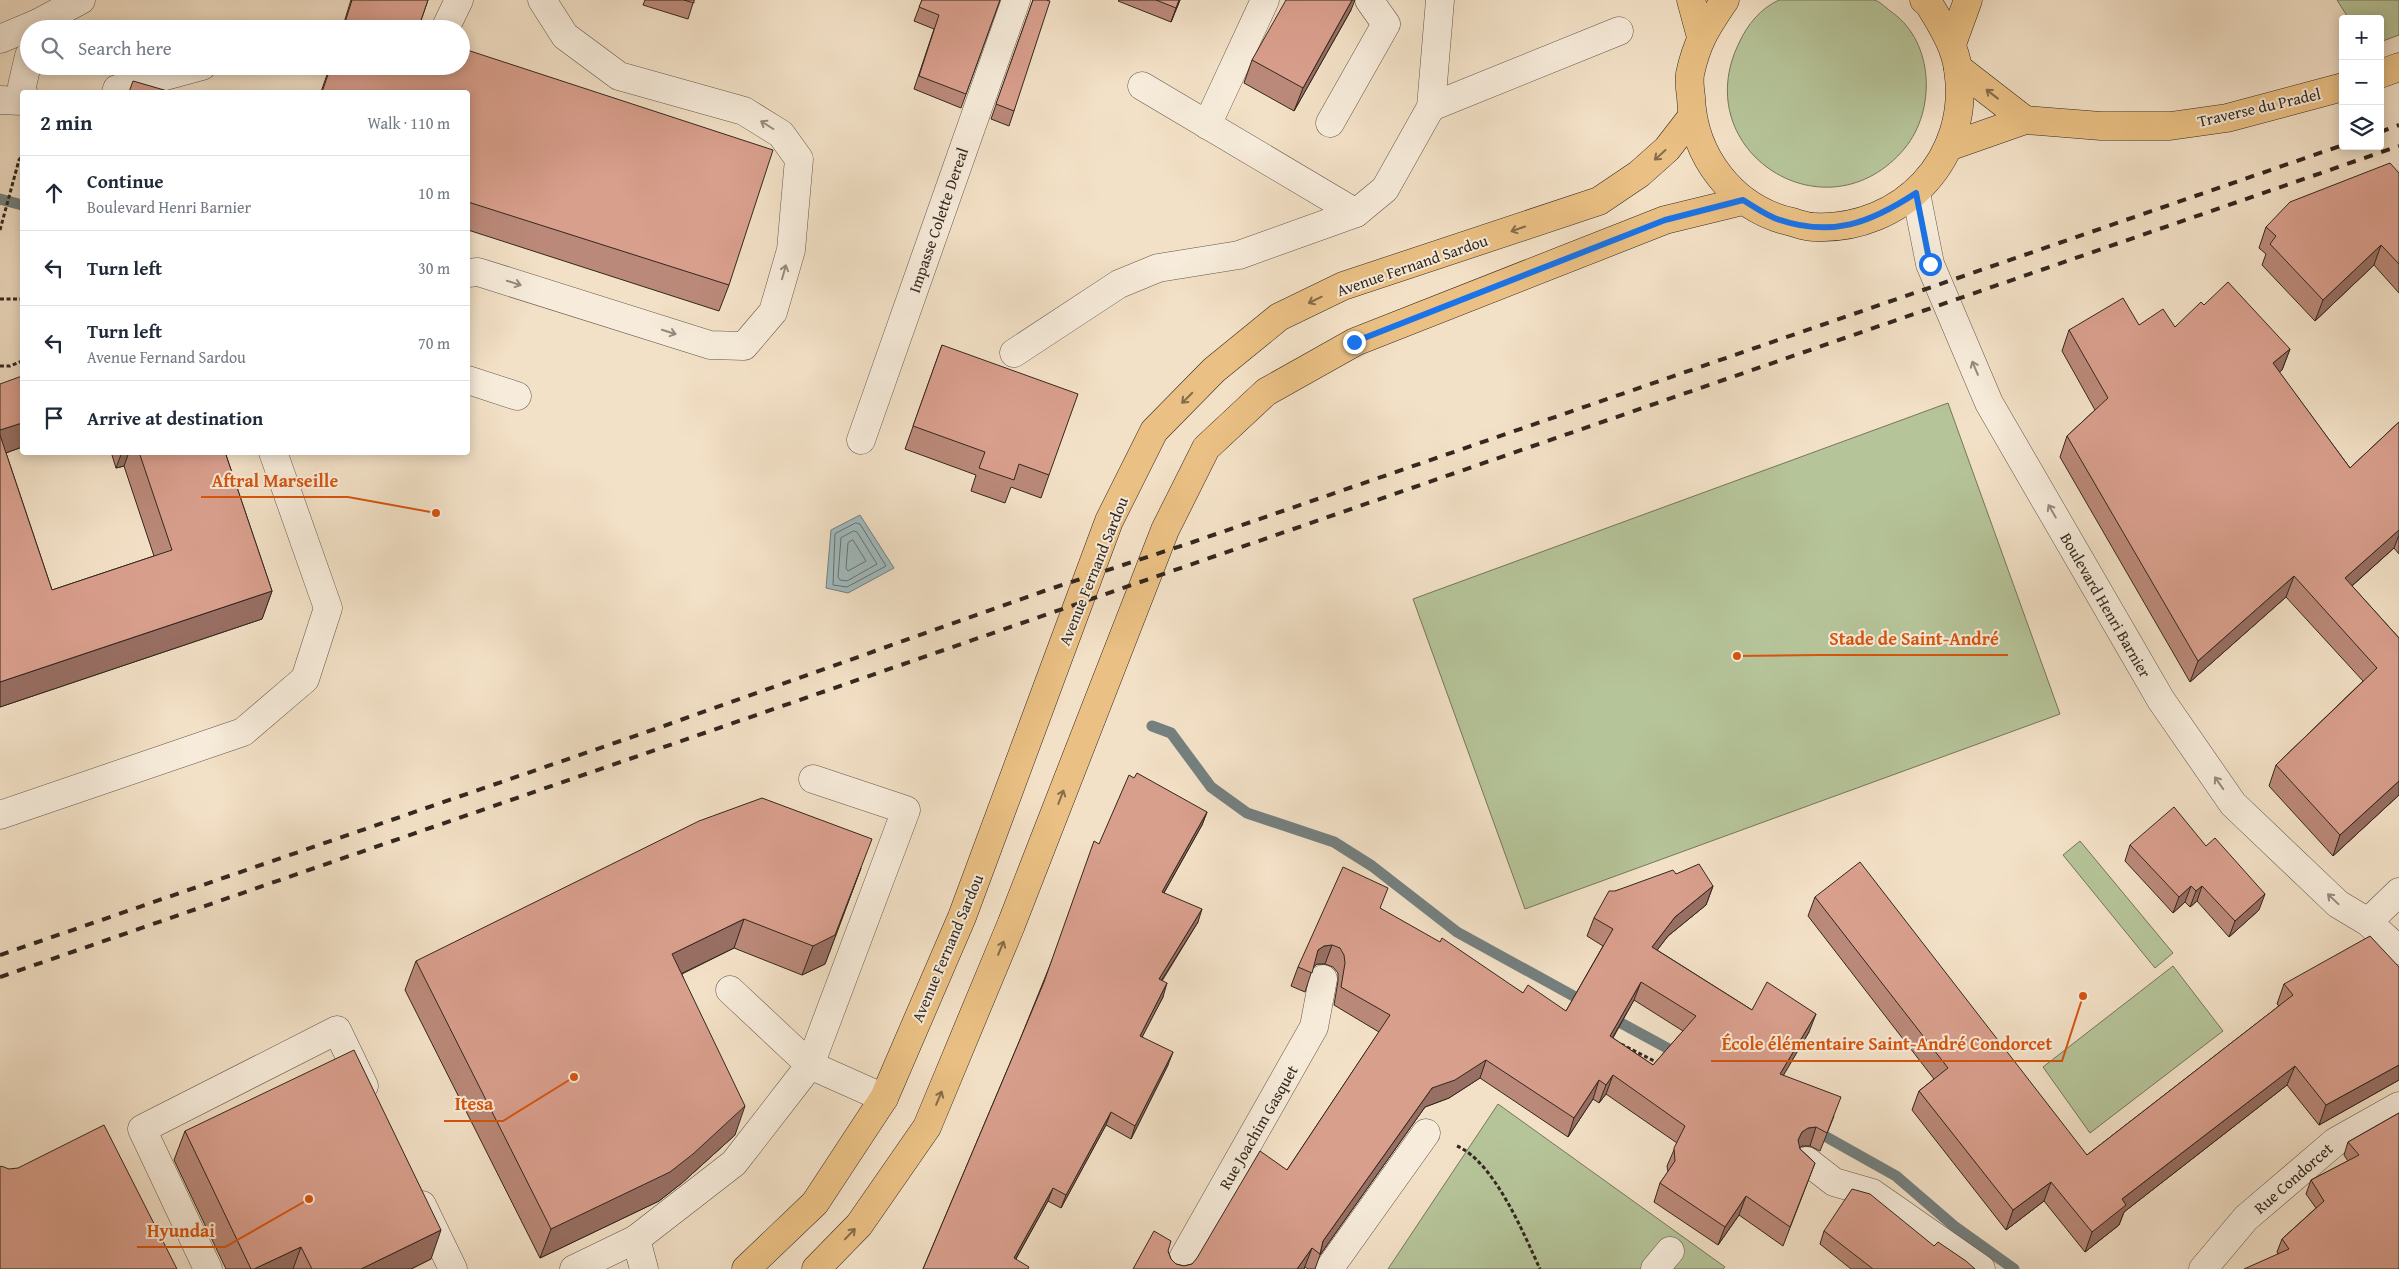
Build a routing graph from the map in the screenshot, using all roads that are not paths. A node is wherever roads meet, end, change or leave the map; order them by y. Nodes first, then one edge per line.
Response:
1 (82, 0) edge
2 (459, 0) edge
3 (542, 0) edge
4 (1016, 0) edge
5 (1265, 0) edge
6 (1370, 0) edge
7 (1440, 0) edge
8 (1691, 0) edge
9 (1726, 0) edge
10 (1924, 0) edge
11 (1968, 0) edge
12 (46, 20) edge
13 (449, 20) edge
14 (1619, 31) dead end
15 (20, 32) edge
16 (1701, 37) junction
17 (0, 39) edge
18 (1955, 56) junction
19 (2399, 67) edge
20 (2384, 73) edge
21 (25, 75) edge
22 (169, 75) edge
23 (1142, 86) dead end
24 (2339, 88) edge
25 (23, 90) edge
26 (117, 90) edge
27 (0, 100) edge
28 (20, 101) edge
29 (1431, 107) junction
30 (1691, 118) junction
31 (2025, 120) junction
32 (1330, 124) dead end
33 (1207, 125) junction
34 (1948, 147) junction
35 (1916, 193) junction
36 (1743, 200) junction
37 (1356, 213) junction
38 (470, 273) edge
39 (1014, 352) dead end
40 (470, 381) edge
41 (517, 396) dead end
42 (861, 440) dead end
43 (274, 455) edge
44 (813, 779) dead end
45 (0, 815) edge
46 (2399, 892) edge
47 (2368, 922) junction
48 (2399, 950) edge
49 (1323, 979) dead end
50 (730, 990) dead end
51 (810, 1065) junction
52 (884, 1098) junction
53 (2399, 1106) edge
54 (376, 1110) edge
55 (1426, 1132) road end
56 (1807, 1161) edge
57 (410, 1181) edge
58 (636, 1240) junction
59 (208, 1269) edge
60 (454, 1269) edge
61 (574, 1269) edge
62 (644, 1269) edge
63 (746, 1269) edge
64 (816, 1269) edge
65 (1177, 1269) edge
66 (1329, 1269) edge
67 (1981, 1269) edge
68 (2203, 1269) edge

1 - 12 street
2 - 13 street
38 -> 3 street
4 - 42 street, Impasse Colette Dereal
5 - 33 street
6 - 32 street
7 - 29 street
8 - 16 main road
9 - 16 main road
10 - 18 main road
11 - 18 main road
14 - 29 street
15 - 17 street
16 - 30 main road
31 -> 18 main road
18 - 34 main road
19 - 20 main road
21 - 25 street
22 - 26 street
23 - 33 street
24 - 31 main road, Traverse du Pradel
27 - 28 street
29 - 37 street
30 - 36 main road
30 -> 52 main road, Avenue Fernand Sardou
31 - 34 main road, Traverse du Pradel
33 - 37 street
34 - 35 main road
35 - 36 main road
47 -> 35 street, Boulevard Henri Barnier
64 -> 36 main road
37 - 39 street
40 - 41 street
43 - 45 street
44 - 51 street
46 - 47 street
47 - 48 street, Boulevard Henri Barnier
49 - 65 street, Rue Joachim Gasquet
50 - 51 street
51 - 52 street
51 - 58 street
52 - 63 main road, Avenue Fernand Sardou
53 - 68 street, Rue Condorcet
54 - 59 street
55 - 66 street
56 - 67 street
57 - 60 street
58 - 61 street
58 - 62 street

